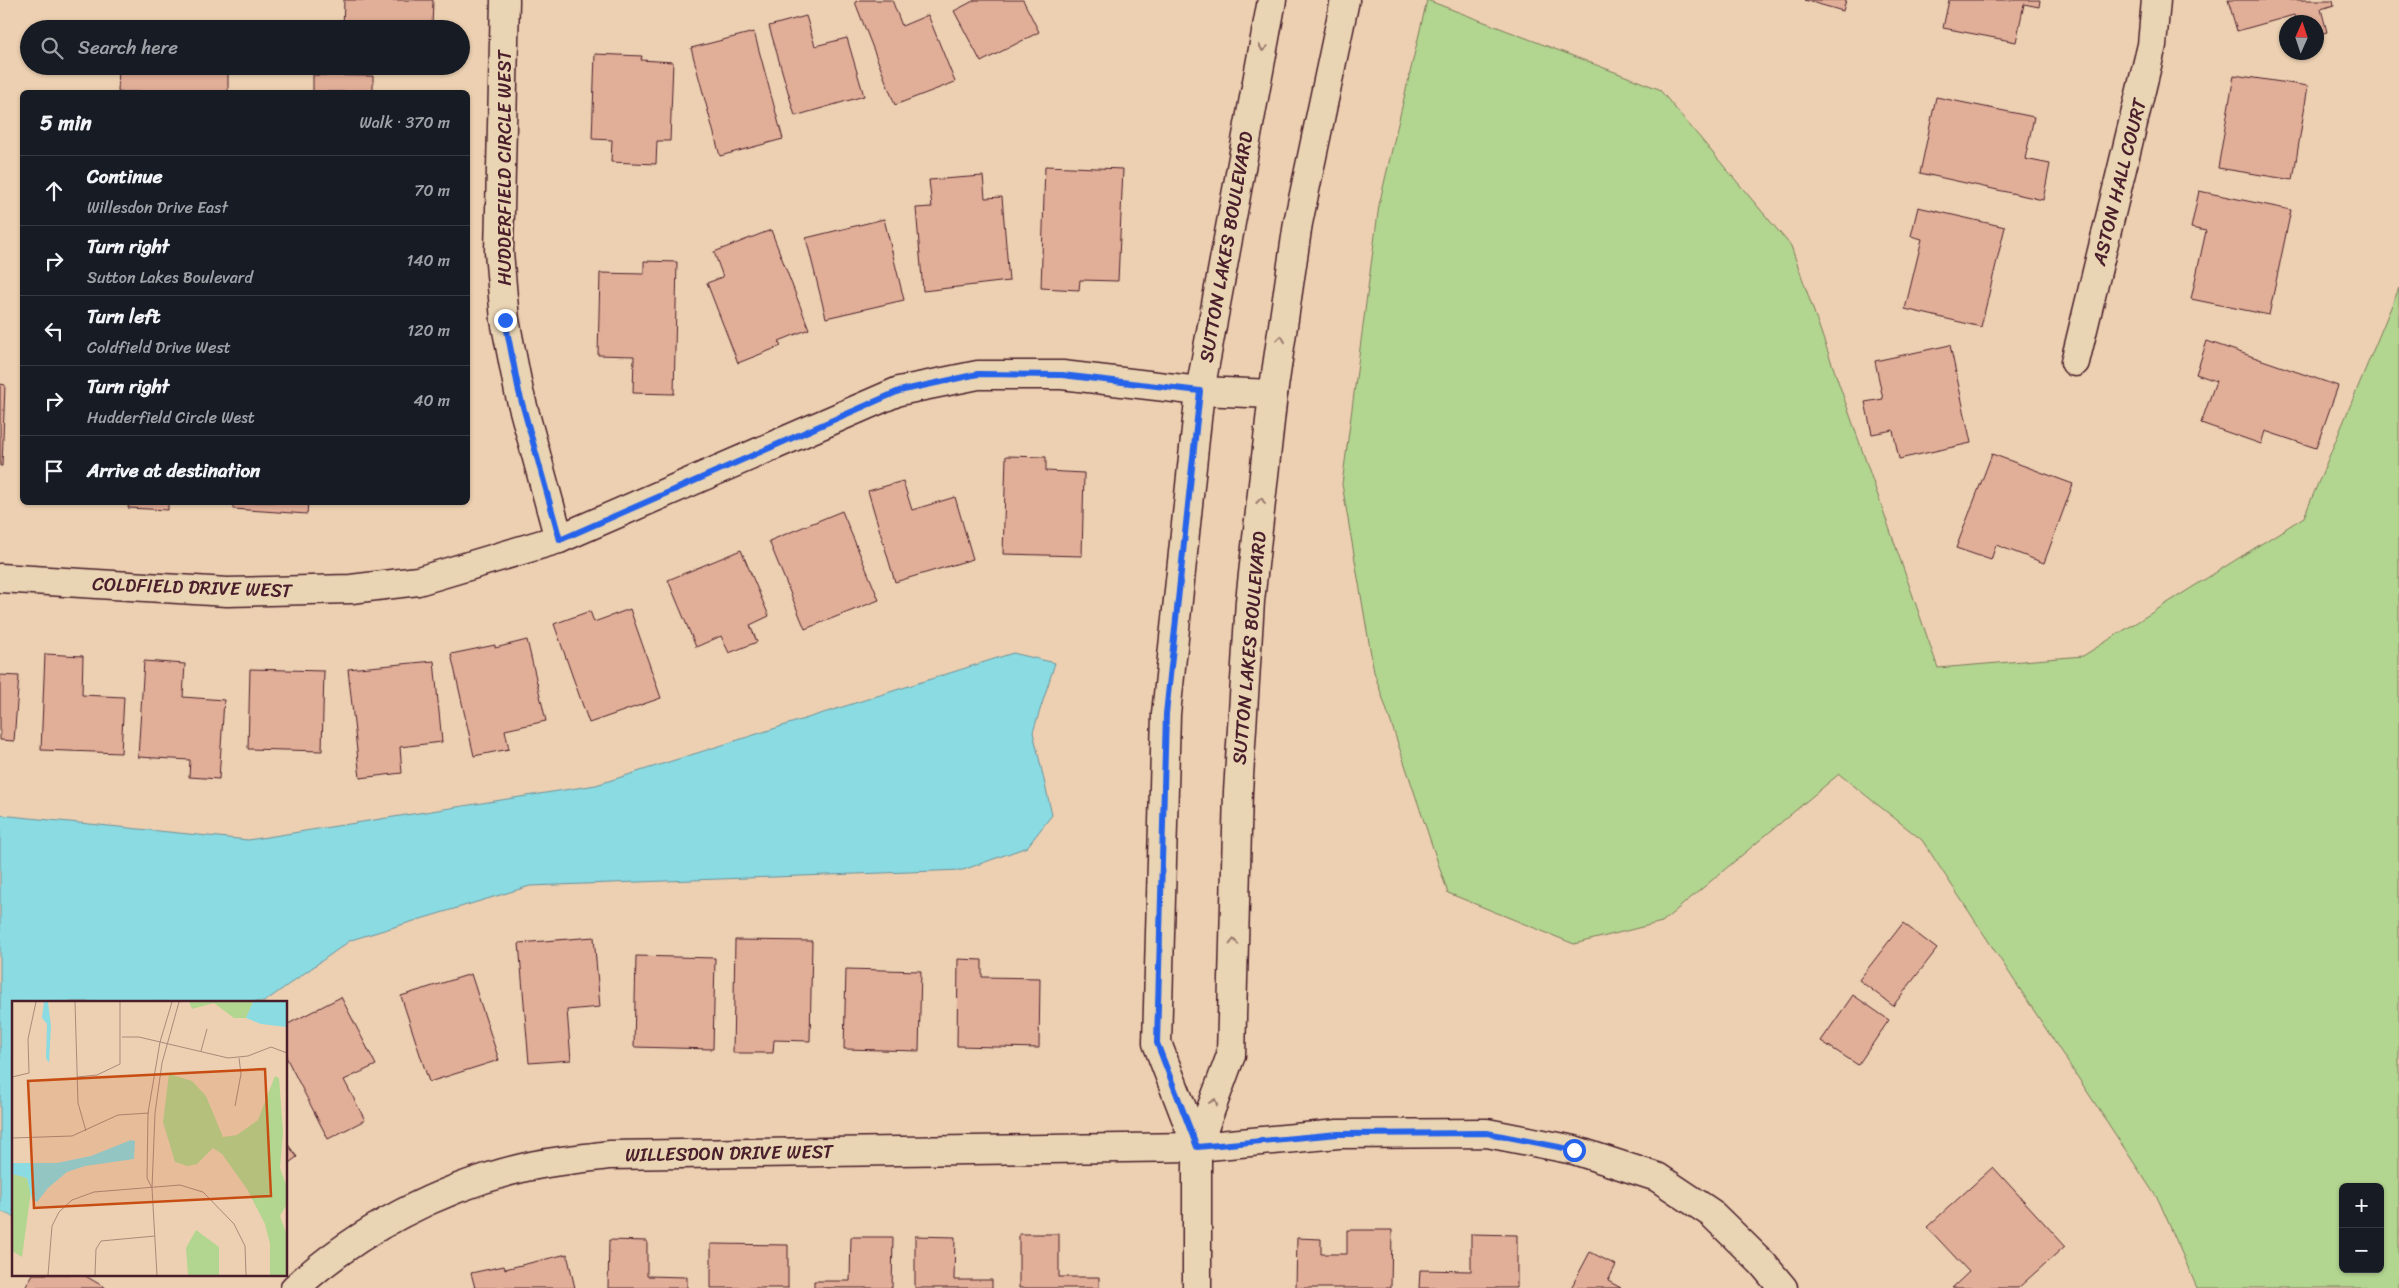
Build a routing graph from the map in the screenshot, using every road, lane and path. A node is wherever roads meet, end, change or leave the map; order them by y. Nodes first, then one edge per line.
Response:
1 (505, 0) edge
2 (1272, 0) edge
3 (1345, 0) edge
4 (2156, 0) edge
5 (2075, 362) dead end
6 (1200, 391) junction
7 (1273, 394) junction
8 (560, 540) junction
9 (0, 578) edge
10 (1197, 1147) junction
11 (295, 1288) edge
12 (1197, 1288) edge
13 (1783, 1288) edge

1 - 8 street, HUDDERFIELD CIRCLE WEST
2 -> 6 street, SUTTON LAKES BOULEVARD
7 -> 3 street, SUTTON LAKES BOULEVARD
4 - 5 street, ASTON HALL COURT
6 - 7 street, COLDFIELD DRIVE WEST
6 - 8 street, COLDFIELD DRIVE WEST
6 - 10 street, SUTTON LAKES BOULEVARD
10 -> 7 street, SUTTON LAKES BOULEVARD
8 - 9 street, COLDFIELD DRIVE WEST
10 - 11 street, WILLESDON DRIVE WEST
10 - 12 street, SUTTON LAKES BOULEVARD
10 - 13 street, WILLESDON DRIVE WEST

